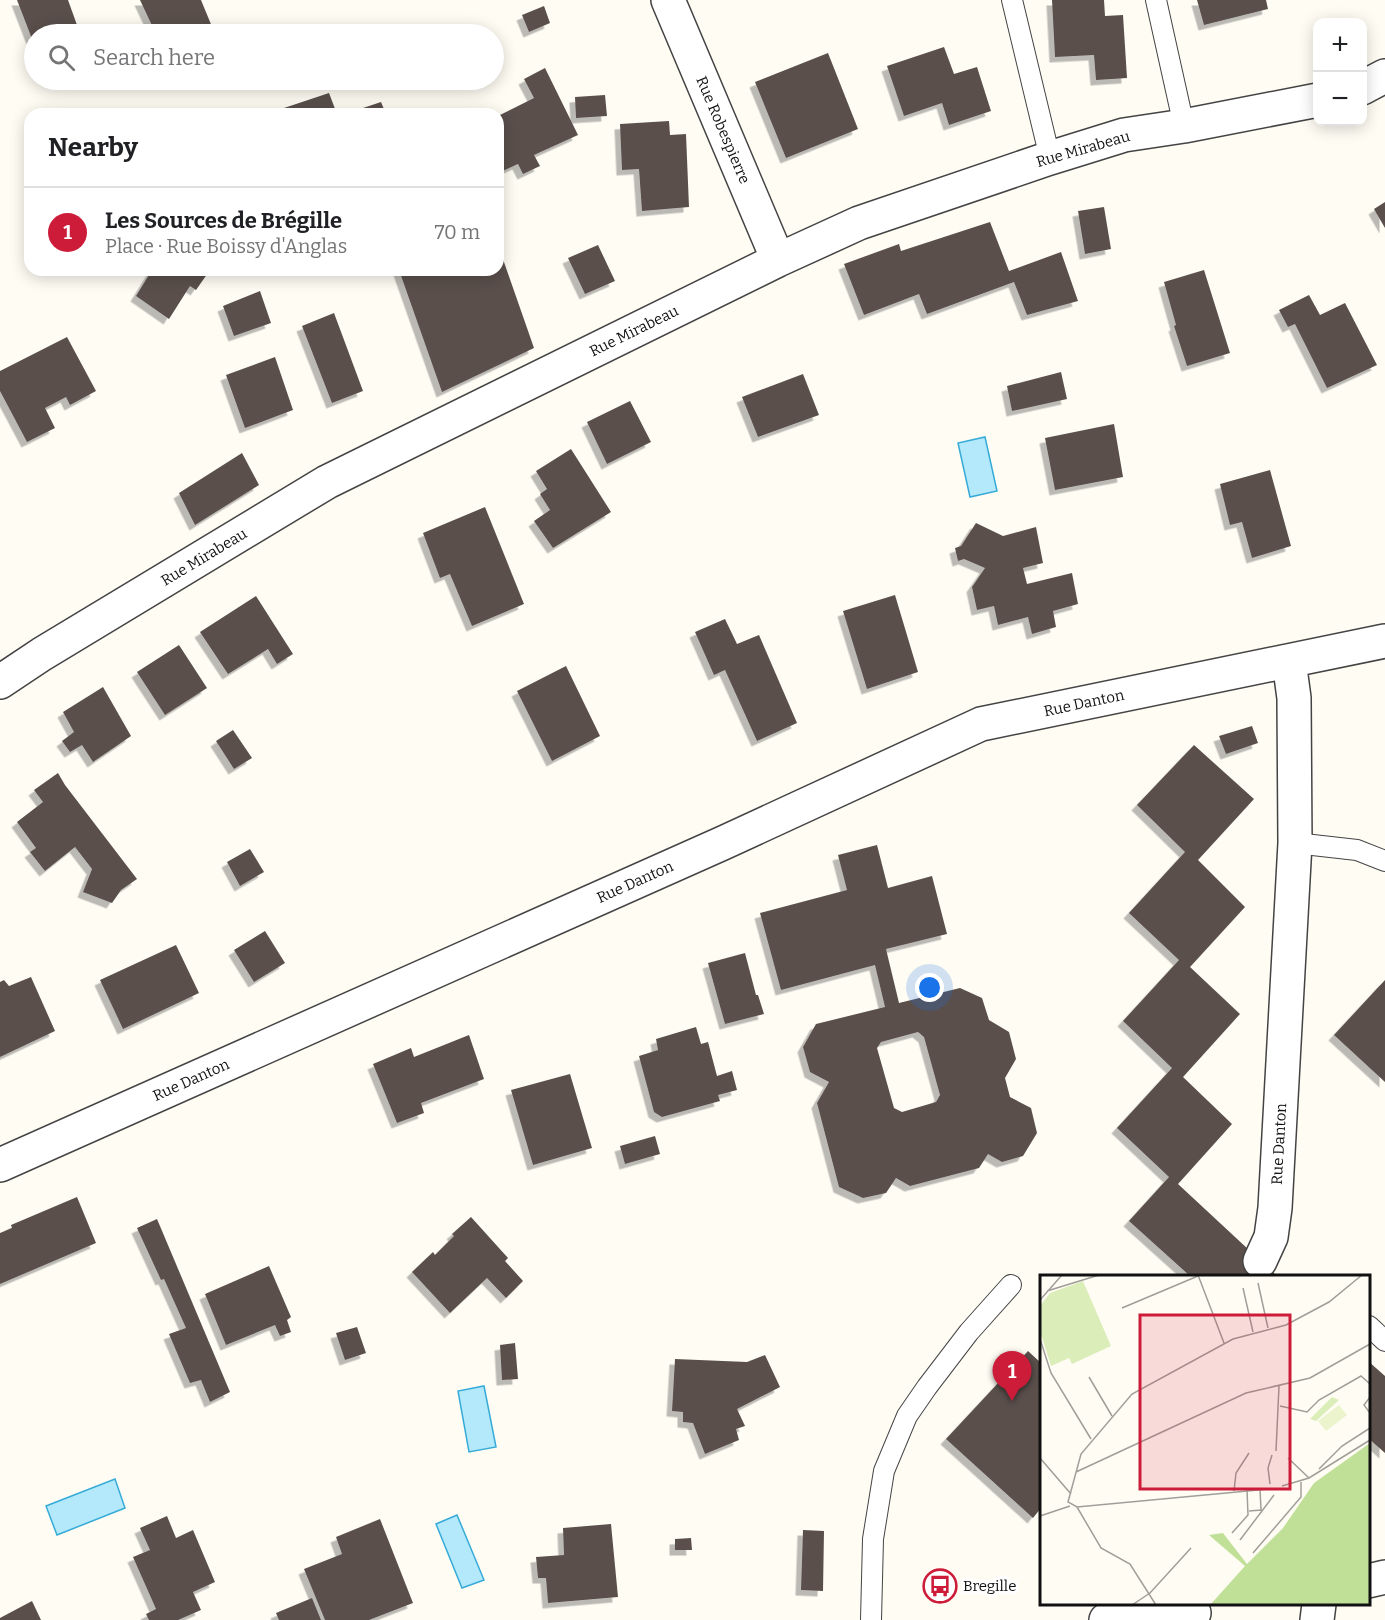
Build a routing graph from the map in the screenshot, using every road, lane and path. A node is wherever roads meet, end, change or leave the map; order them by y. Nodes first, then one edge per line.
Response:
1 (668, 0) edge
2 (1012, 0) edge
3 (1156, 0) edge
4 (1385, 76) edge
5 (1367, 85) edge
6 (1313, 101) edge
7 (1184, 126) junction
8 (1050, 158) junction
9 (778, 260) junction
10 (1385, 641) edge
11 (1289, 661) junction
12 (0, 682) edge
13 (1295, 843) junction
14 (1385, 861) edge
15 (0, 1165) edge
16 (1260, 1262) dead end
17 (1011, 1285) dead end
18 (1370, 1327) edge
19 (1385, 1341) edge
20 (1385, 1577) edge
21 (1370, 1581) edge
22 (1319, 1605) edge
23 (1194, 1612) edge
24 (872, 1620) edge
25 (1108, 1620) edge
26 (1317, 1620) edge

1 - 9 street, Rue Robespierre
2 - 8 lane
3 - 7 lane
4 - 5 street
6 - 7 street, Rue Mirabeau
7 - 8 street, Rue Mirabeau
8 - 9 street, Rue Mirabeau
9 - 12 street, Rue Mirabeau
10 - 11 street, Rue Danton
11 - 13 street, Rue Danton
11 - 15 street, Rue Danton
13 - 14 lane
13 - 16 street, Rue Danton
17 - 24 lane
18 - 19 lane
20 - 21 street
22 - 26 street
23 - 25 street

